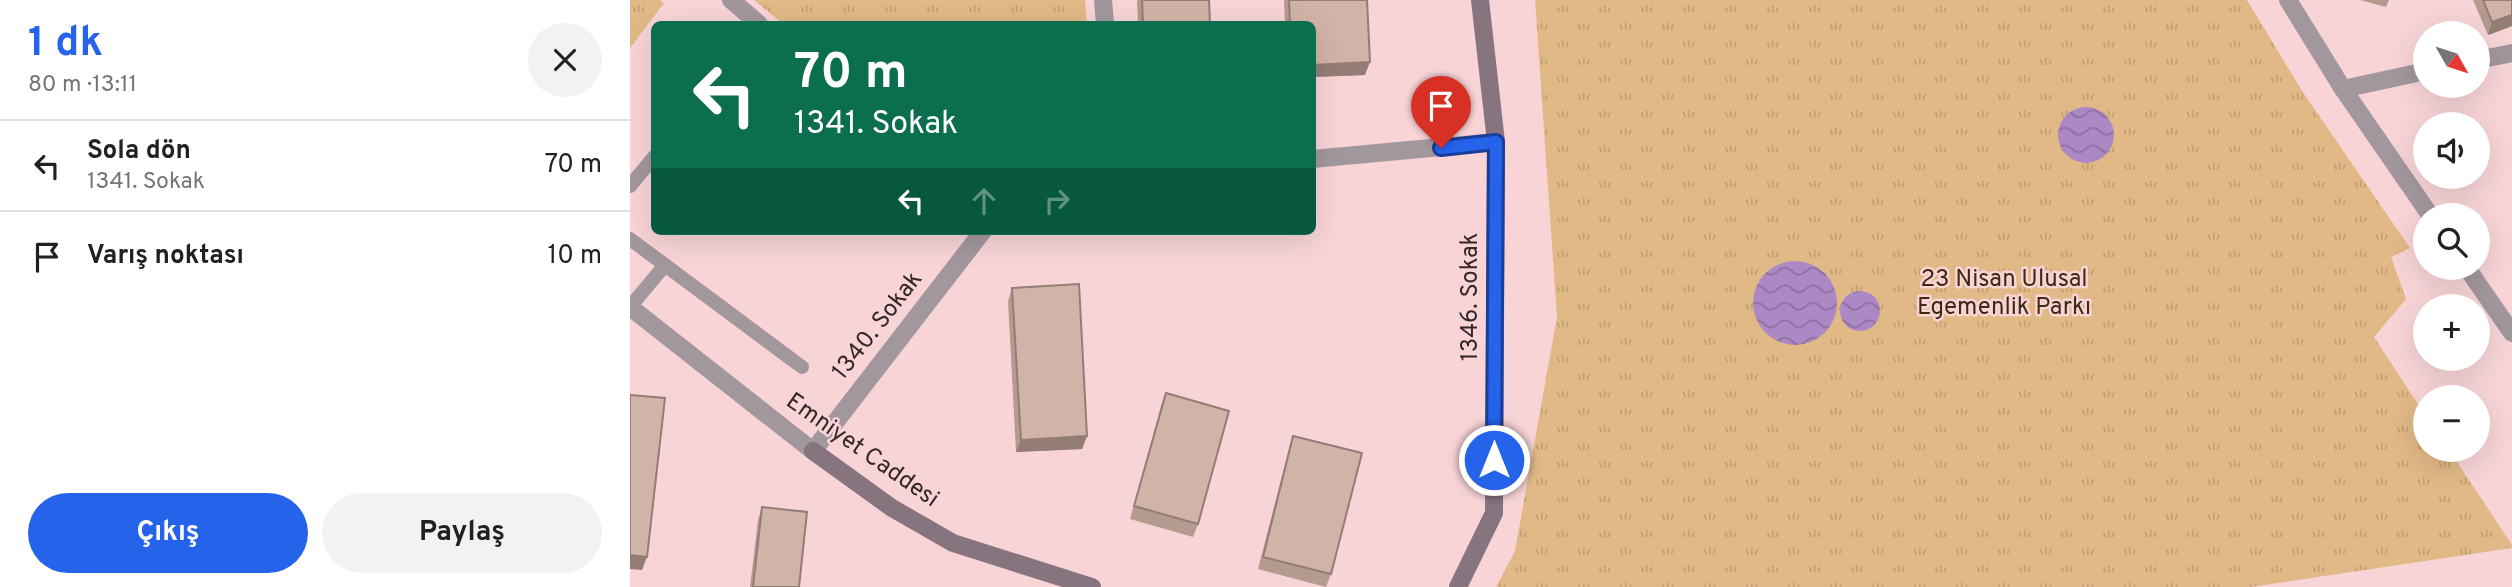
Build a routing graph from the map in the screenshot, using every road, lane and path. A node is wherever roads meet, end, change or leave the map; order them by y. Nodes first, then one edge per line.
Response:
1 (731, 0) edge
2 (1103, 0) edge
3 (1480, 0) edge
4 (2288, 0) edge
5 (756, 21) edge
6 (1105, 21) edge
7 (2512, 53) edge
8 (2490, 58) edge
9 (2413, 74) edge
10 (2343, 89) junction
11 (1496, 142) junction
12 (1316, 159) edge
13 (651, 161) edge
14 (630, 186) edge
15 (2422, 203) edge
16 (980, 235) edge
17 (630, 239) edge
18 (664, 265) junction
19 (2475, 280) edge
20 (630, 307) edge
21 (2512, 334) edge
22 (802, 367) dead end
23 (813, 451) junction
24 (1092, 587) edge
25 (1458, 587) edge

1 - 5 street
2 - 6 street
3 - 11 street, 1346. Sokak
4 - 10 street
7 - 8 street
9 - 10 street
10 - 15 street
11 - 12 street
11 - 25 street, 1346. Sokak
13 - 14 lane
16 - 23 street, 1340. Sokak
17 - 18 lane
18 - 20 lane
18 - 22 lane
19 - 21 street
20 - 23 street, Emniyet Caddesi
23 - 24 street, Emniyet Caddesi

